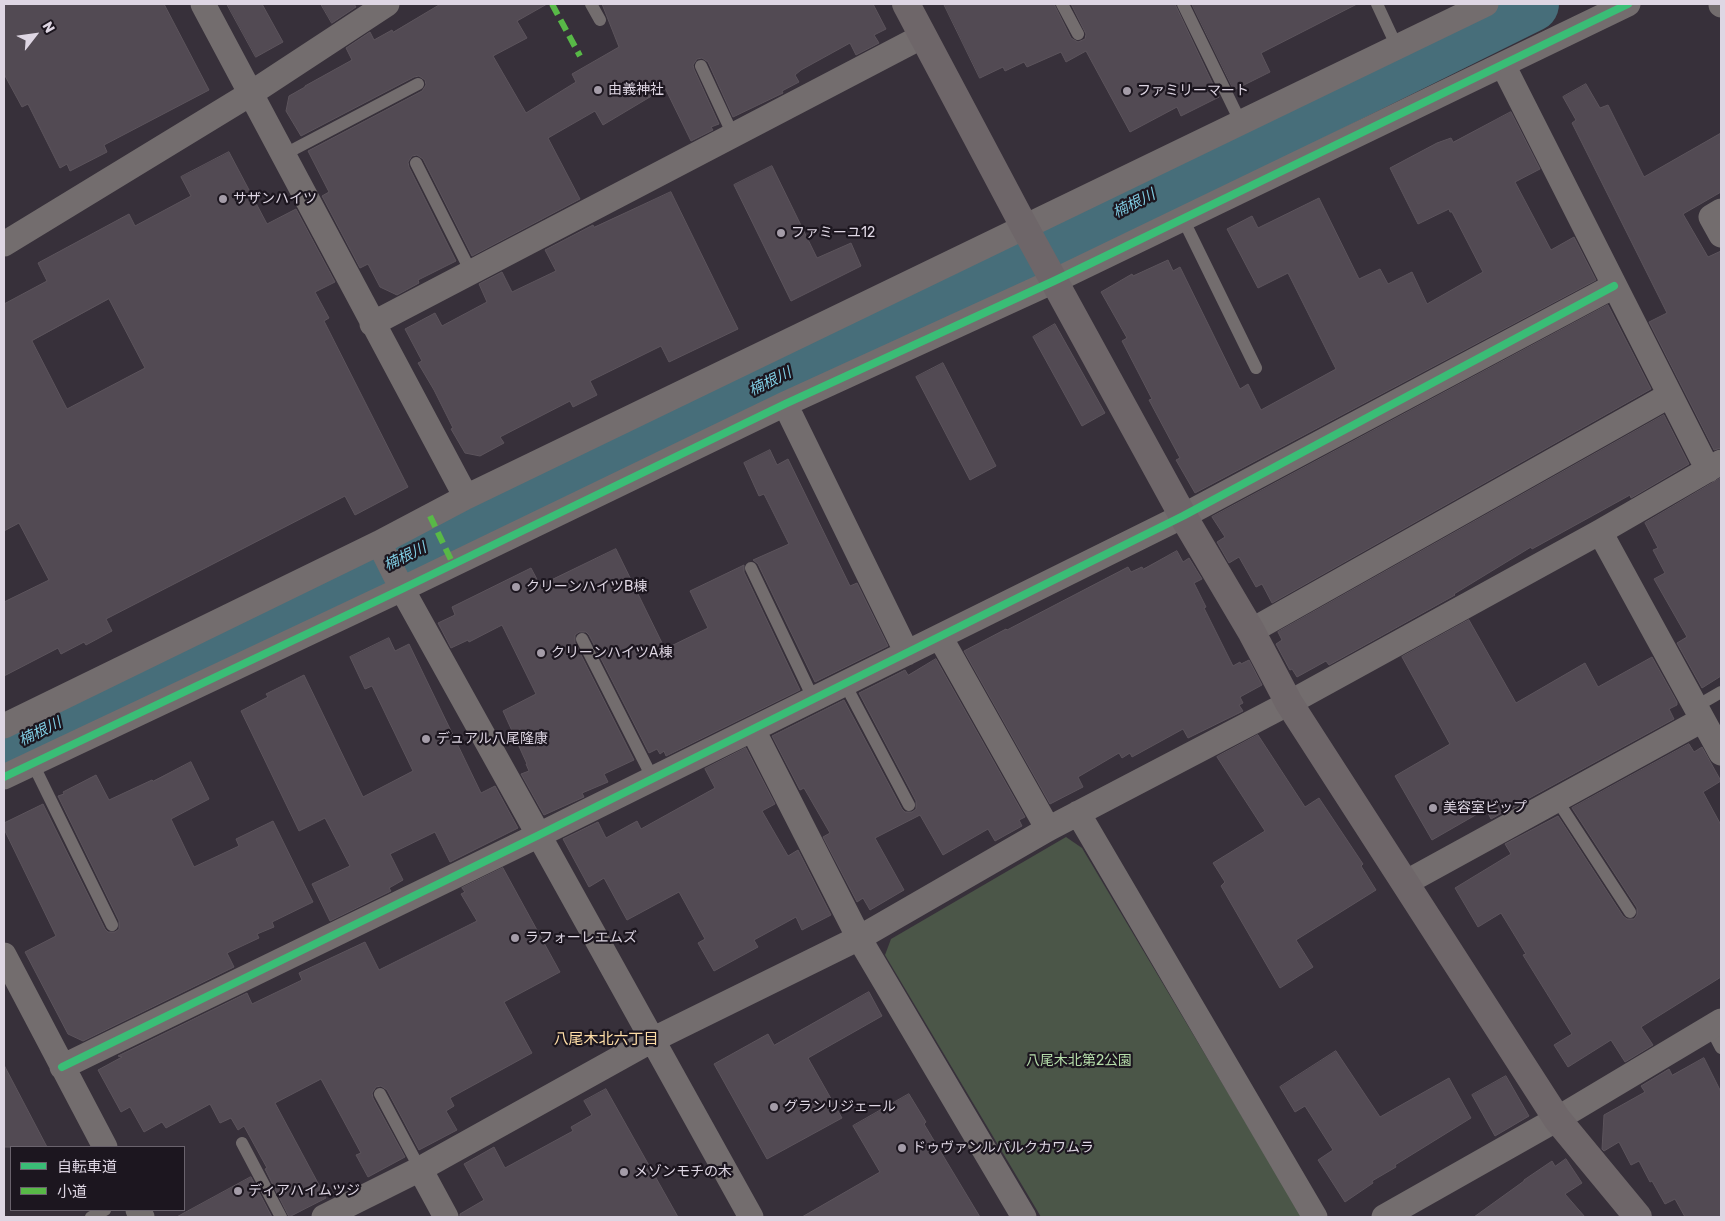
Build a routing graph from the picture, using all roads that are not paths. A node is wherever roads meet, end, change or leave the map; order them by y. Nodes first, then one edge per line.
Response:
1 (203, 4) edge
2 (387, 4) edge
3 (591, 4) edge
4 (906, 4) edge
5 (1062, 4) edge
6 (1183, 4) edge
7 (1377, 4) edge
8 (1486, 4) edge
9 (1628, 4) edge
10 (600, 20) dead end
11 (1078, 34) dead end
12 (923, 36) junction
13 (1397, 47) junction
14 (1503, 65) junction
15 (701, 66) dead end
16 (418, 84) dead end
17 (250, 94) junction
18 (1240, 123) junction
19 (733, 135) junction
20 (282, 155) junction
21 (416, 162) dead end
22 (1721, 211) edge
23 (1183, 219) junction
24 (1025, 228) junction
25 (1721, 235) edge
26 (4, 243) edge
27 (471, 272) junction
28 (1054, 281) junction
29 (1614, 286) junction
30 (372, 324) junction
31 (1256, 368) dead end
32 (1670, 395) junction
33 (785, 404) junction
34 (1715, 466) edge
35 (466, 498) junction
36 (1183, 516) junction
37 (1600, 532) junction
38 (382, 549) junction
39 (751, 568) dead end
40 (399, 585) junction
41 (1251, 632) junction
42 (940, 637) junction
43 (582, 639) dead end
44 (907, 653) junction
45 (845, 684) junction
46 (1721, 692) edge
47 (814, 700) junction
48 (1289, 703) junction
49 (1699, 714) junction
50 (4, 726) edge
51 (752, 730) junction
52 (1721, 753) edge
53 (33, 764) junction
54 (4, 777) edge
55 (653, 779) junction
56 (1557, 800) junction
57 (909, 805) dead end
58 (1078, 813) junction
59 (1048, 829) junction
60 (538, 835) junction
61 (1405, 883) junction
62 (1630, 912) dead end
63 (112, 925) dead end
64 (859, 938) junction
65 (4, 955) edge
66 (1718, 1032) edge
67 (652, 1040) junction
68 (62, 1067) junction
69 (380, 1094) dead end
70 (1557, 1119) junction
71 (242, 1142) dead end
72 (104, 1146) edge
73 (420, 1169) junction
74 (103, 1211) edge
75 (91, 1217) edge
76 (281, 1217) edge
77 (324, 1217) edge
78 (446, 1217) edge
79 (751, 1217) edge
80 (1024, 1217) edge
81 (1315, 1217) edge
82 (1384, 1217) edge
83 (1637, 1217) edge

1 - 17 street
2 - 17 street
3 - 10 lane
4 - 12 street
5 - 11 lane
6 - 18 lane
7 - 13 lane
8 - 13 street
9 - 14 street
12 - 19 street
12 - 24 street
13 - 18 street
14 - 23 street
14 - 29 street
15 - 19 lane
16 - 20 lane
17 - 20 street
17 - 26 street
18 - 24 street
19 - 27 street
20 - 30 street
21 - 27 lane
22 - 25 street
23 - 28 street
23 - 31 lane
24 - 28 street
24 - 35 street
27 - 30 street
28 - 33 street
28 - 36 street
29 - 32 street
29 - 36 street
30 - 35 street
32 - 34 street
32 - 41 street
33 - 40 street
33 - 44 street
34 - 37 street
35 - 38 street
36 - 41 street
36 - 42 street
37 - 48 street
37 - 49 street
38 - 40 street
38 - 50 street
39 - 47 lane
40 - 53 street
40 - 60 street
41 - 48 street
42 - 44 street
42 - 59 street
43 - 55 lane
44 - 45 street
45 - 47 street
45 - 57 lane
46 - 49 lane
47 - 51 street
48 - 58 street
48 - 61 street
49 - 52 street
49 - 56 street
51 - 55 street
51 - 64 street
53 - 54 street
53 - 63 lane
55 - 60 street
56 - 61 street
56 - 62 lane
58 - 59 street
58 - 81 street
59 - 64 street
60 - 67 street
60 - 68 street
61 - 70 street
64 - 67 street
64 - 80 street
65 - 68 street
66 - 70 street
67 - 73 street
67 - 79 street
68 - 72 street
69 - 73 lane
70 - 82 street
70 - 83 street
71 - 76 lane
73 - 77 street
73 - 78 street
74 - 75 lane

